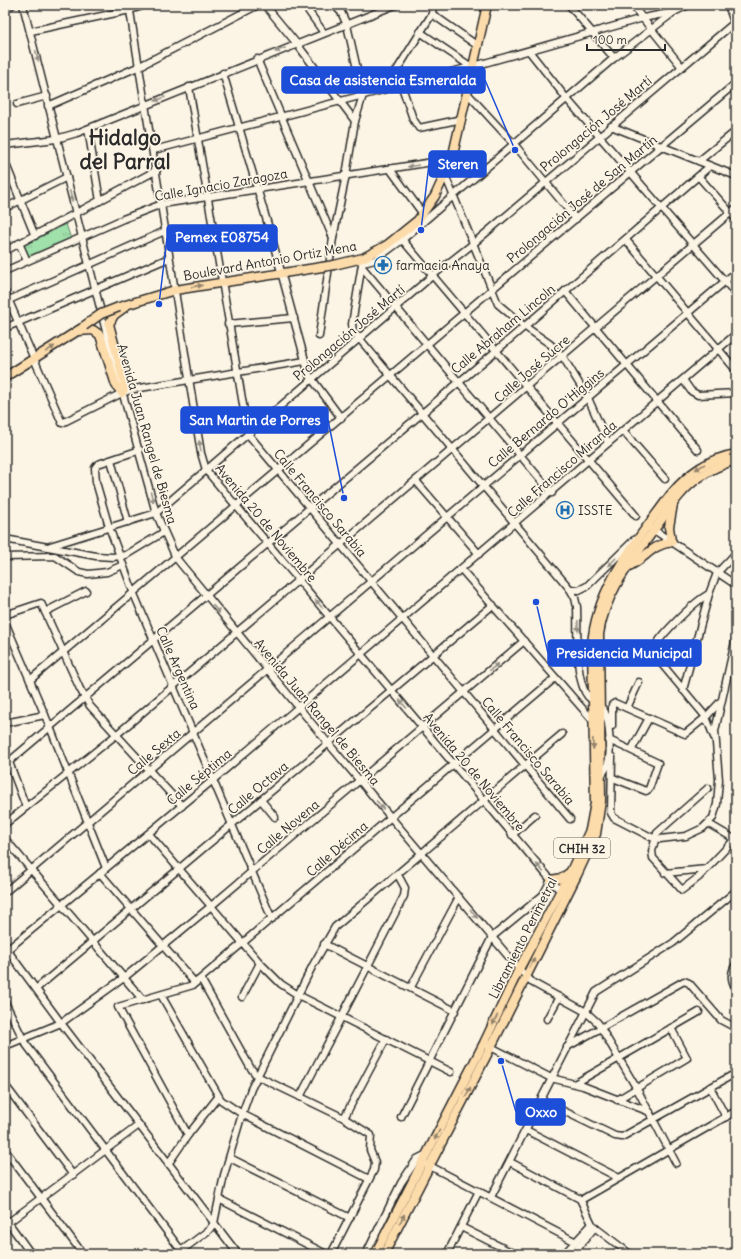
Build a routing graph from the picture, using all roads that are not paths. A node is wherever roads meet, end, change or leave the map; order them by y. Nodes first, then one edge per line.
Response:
1 (12, 5) edge
2 (23, 5) edge
3 (145, 5) edge
4 (258, 5) edge
5 (265, 5) edge
6 (304, 5) edge
7 (334, 5) edge
8 (395, 5) edge
9 (433, 5) edge
10 (487, 5) edge
11 (569, 5) edge
12 (632, 5) edge
13 (687, 5) edge
14 (5, 8) edge
15 (130, 8) edge
16 (732, 8) edge
17 (674, 12) junction
18 (432, 14) junction
19 (643, 18) junction
20 (348, 25) junction
21 (735, 26) edge
22 (652, 29) junction
23 (31, 31) junction
24 (420, 32) junction
25 (593, 32) junction
26 (324, 33) junction
27 (297, 44) junction
28 (478, 46) junction
29 (529, 51) junction
30 (614, 58) junction
31 (257, 59) junction
32 (140, 66) junction
33 (472, 66) junction
34 (681, 66) junction
35 (223, 73) junction
36 (736, 83) edge
37 (401, 84) junction
38 (189, 87) junction
39 (384, 89) junction
40 (468, 94) junction
41 (363, 95) junction
42 (46, 96) junction
43 (567, 99) junction
44 (341, 101) junction
45 (17, 104) dead end
46 (147, 105) junction
47 (48, 106) junction
48 (282, 116) junction
49 (462, 119) junction
50 (355, 121) junction
51 (611, 126) junction
52 (240, 127) junction
53 (88, 129) junction
54 (736, 131) edge
55 (600, 136) junction
56 (56, 139) junction
57 (198, 139) junction
58 (514, 144) junction
59 (5, 145) edge
60 (661, 146) junction
61 (154, 150) junction
62 (452, 159) junction
63 (699, 161) junction
64 (5, 162) edge
65 (710, 166) junction
66 (390, 169) junction
67 (157, 170) junction
68 (631, 172) junction
69 (346, 175) junction
70 (445, 175) junction
71 (736, 176) edge
72 (67, 177) junction
73 (699, 177) junction
74 (308, 181) junction
75 (546, 181) junction
76 (258, 190) junction
77 (454, 196) junction
78 (207, 198) junction
79 (20, 200) junction
80 (100, 201) junction
81 (162, 204) junction
82 (5, 208) edge
83 (662, 208) junction
84 (733, 211) edge
85 (423, 214) junction
86 (75, 215) junction
87 (576, 219) junction
88 (736, 219) edge
89 (165, 231) junction
90 (35, 236) junction
91 (81, 238) junction
92 (333, 238) junction
93 (401, 238) junction
94 (626, 240) junction
95 (474, 243) junction
96 (19, 244) junction
97 (694, 245) junction
98 (5, 251) edge
99 (170, 258) junction
100 (27, 261) junction
101 (363, 263) junction
102 (88, 265) junction
103 (5, 271) edge
104 (736, 272) edge
105 (282, 274) junction
106 (432, 276) junction
107 (657, 277) junction
108 (222, 282) junction
109 (725, 282) junction
110 (95, 289) junction
111 (175, 290) junction
112 (492, 290) junction
113 (565, 291) junction
114 (5, 292) edge
115 (736, 294) edge
116 (9, 300) junction
117 (133, 302) junction
118 (396, 308) junction
119 (688, 313) junction
120 (464, 314) junction
121 (294, 318) junction
122 (18, 323) junction
123 (228, 324) junction
124 (524, 326) junction
125 (5, 328) edge
126 (595, 328) junction
127 (81, 329) junction
128 (736, 334) edge
129 (319, 336) dead end
130 (358, 339) junction
131 (427, 345) junction
132 (719, 350) junction
133 (496, 351) junction
134 (563, 357) junction
135 (34, 359) junction
136 (305, 361) junction
137 (626, 365) junction
138 (736, 370) edge
139 (236, 372) junction
140 (390, 376) junction
141 (5, 377) edge
142 (190, 379) junction
143 (311, 380) junction
144 (458, 381) junction
145 (684, 381) junction
146 (526, 388) junction
147 (122, 392) junction
148 (736, 393) edge
149 (588, 398) junction
150 (658, 401) junction
151 (421, 413) junction
152 (341, 418) junction
153 (490, 419) junction
154 (556, 424) junction
155 (623, 431) junction
156 (248, 434) junction
157 (608, 443) junction
158 (140, 450) junction
159 (452, 450) junction
160 (698, 450) dead end
161 (736, 454) edge
162 (520, 455) junction
163 (111, 460) junction
164 (736, 460) edge
165 (588, 461) junction
166 (206, 470) junction
167 (278, 471) junction
168 (666, 479) dead end
169 (416, 481) junction
170 (483, 486) junction
171 (552, 492) junction
172 (673, 503) junction
173 (236, 507) junction
174 (309, 508) junction
175 (156, 513) junction
176 (636, 516) dead end
177 (447, 517) junction
178 (128, 522) junction
179 (516, 523) junction
180 (109, 527) junction
181 (651, 528) junction
182 (164, 532) junction
183 (641, 536) junction
184 (5, 539) edge
185 (672, 541) junction
186 (267, 542) junction
187 (340, 544) junction
188 (50, 546) junction
189 (62, 549) junction
190 (736, 553) edge
191 (479, 554) junction
192 (5, 557) edge
193 (119, 557) junction
194 (176, 558) junction
195 (60, 559) junction
196 (123, 565) junction
197 (627, 567) junction
198 (462, 569) junction
199 (717, 573) junction
200 (299, 579) junction
201 (371, 581) junction
202 (736, 585) edge
203 (570, 589) junction
204 (86, 591) dead end
205 (134, 594) junction
206 (709, 594) junction
207 (205, 596) junction
208 (493, 605) junction
209 (45, 612) junction
210 (5, 615) edge
211 (330, 616) junction
212 (402, 619) junction
213 (5, 622) edge
214 (236, 633) junction
215 (736, 637) edge
216 (153, 640) junction
217 (524, 641) junction
218 (64, 652) junction
219 (360, 654) junction
220 (433, 656) junction
221 (267, 669) junction
222 (555, 678) junction
223 (30, 680) junction
224 (639, 682) dead end
225 (174, 685) junction
226 (391, 690) junction
227 (683, 690) junction
228 (464, 693) junction
229 (85, 698) junction
230 (721, 700) junction
231 (596, 704) junction
232 (298, 706) junction
233 (627, 708) junction
234 (45, 715) junction
235 (706, 717) junction
236 (649, 718) junction
237 (593, 721) junction
238 (5, 723) edge
239 (50, 727) junction
240 (423, 728) junction
241 (600, 728) junction
242 (494, 729) junction
243 (193, 732) junction
244 (562, 734) dead end
245 (116, 735) junction
246 (715, 739) junction
247 (610, 740) junction
248 (328, 743) junction
249 (632, 749) junction
250 (7, 764) edge
251 (453, 764) junction
252 (526, 766) junction
253 (149, 770) junction
254 (68, 774) junction
255 (601, 776) junction
256 (613, 778) junction
257 (213, 780) junction
258 (360, 781) junction
259 (708, 788) dead end
260 (261, 800) junction
261 (485, 802) junction
262 (182, 806) junction
263 (26, 807) junction
264 (535, 815) dead end
265 (275, 817) dead end
266 (391, 817) junction
267 (570, 819) dead end
268 (88, 822) junction
269 (5, 824) edge
270 (709, 824) junction
271 (232, 825) junction
272 (149, 834) junction
273 (512, 835) junction
274 (655, 838) junction
275 (5, 839) edge
276 (735, 839) edge
277 (423, 854) junction
278 (106, 868) junction
279 (707, 869) junction
280 (32, 870) junction
281 (178, 870) junction
282 (252, 872) junction
283 (100, 873) junction
284 (570, 873) junction
285 (665, 873) junction
286 (398, 875) junction
287 (551, 880) junction
288 (736, 891) edge
289 (5, 892) edge
290 (563, 894) junction
291 (459, 897) junction
292 (63, 904) junction
293 (210, 908) junction
294 (131, 910) junction
295 (272, 918) junction
296 (492, 936) junction
297 (94, 942) junction
298 (242, 944) junction
299 (324, 944) junction
300 (162, 947) junction
301 (6, 948) edge
302 (260, 964) junction
303 (736, 964) edge
304 (369, 966) junction
305 (519, 969) junction
306 (525, 976) junction
307 (125, 977) junction
308 (201, 979) junction
309 (195, 983) junction
310 (411, 987) junction
311 (37, 988) junction
312 (736, 988) edge
313 (161, 995) junction
314 (298, 995) junction
315 (242, 997) dead end
316 (559, 997) junction
317 (143, 1000) junction
318 (5, 1002) edge
319 (455, 1011) junction
320 (586, 1012) junction
321 (699, 1012) dead end
322 (8, 1016) edge
323 (342, 1016) junction
324 (547, 1019) dead end
325 (61, 1024) junction
326 (601, 1028) junction
327 (671, 1028) junction
328 (736, 1028) edge
329 (23, 1039) junction
330 (386, 1039) junction
331 (488, 1045) junction
332 (5, 1046) edge
333 (567, 1047) junction
334 (620, 1058) junction
335 (430, 1061) junction
336 (451, 1072) dead end
337 (736, 1073) edge
338 (256, 1076) junction
339 (551, 1078) junction
340 (576, 1083) junction
341 (5, 1084) edge
342 (710, 1087) junction
343 (637, 1088) junction
344 (218, 1097) junction
345 (300, 1097) junction
346 (541, 1100) junction
347 (617, 1100) junction
348 (736, 1111) edge
349 (650, 1112) junction
350 (242, 1114) junction
351 (401, 1117) dead end
352 (726, 1117) junction
353 (344, 1118) junction
354 (654, 1119) junction
355 (139, 1125) junction
356 (526, 1130) junction
357 (188, 1134) junction
358 (5, 1150) edge
359 (106, 1150) junction
360 (669, 1150) junction
361 (427, 1154) junction
362 (230, 1158) junction
363 (510, 1162) junction
364 (676, 1163) dead end
365 (168, 1164) junction
366 (426, 1164) junction
367 (73, 1174) junction
368 (619, 1178) junction
369 (369, 1179) junction
370 (479, 1191) junction
371 (491, 1197) junction
372 (42, 1199) junction
373 (219, 1199) junction
374 (581, 1200) junction
375 (350, 1218) junction
376 (6, 1222) edge
377 (214, 1222) junction
378 (593, 1226) junction
379 (461, 1227) junction
380 (576, 1242) junction
381 (181, 1253) edge
382 (31, 1254) edge
383 (83, 1254) edge
384 (238, 1254) edge
385 (326, 1254) edge
386 (331, 1254) edge
387 (366, 1254) edge
388 (375, 1254) edge
389 (384, 1254) edge
390 (447, 1254) edge
391 (515, 1254) edge
392 (565, 1254) edge
393 (573, 1254) edge
394 (630, 1254) edge

1 - 14 street
2 - 23 street, Avenida Juan Rangel de Biesma
3 - 15 street
4 - 32 street
5 - 27 street
6 - 26 street
7 - 20 street
8 - 20 street
9 - 18 street
10 - 28 main road, Boulevard Antonio Ortiz Mena
11 - 25 street
12 - 19 street
13 - 17 street
15 - 23 street
15 - 32 street, Avenida 20 de Noviembre
16 - 21 street
17 - 19 street
17 - 22 street
18 - 24 street
18 - 28 street
19 - 22 street
19 - 25 street
20 - 26 street
20 - 41 street
21 - 34 street, Prolongación José Martí
22 - 30 street
22 - 34 street
23 -> 42 street, Avenida Juan Rangel de Biesma
24 - 33 street
24 - 39 street
25 - 29 street
25 - 30 street
26 - 27 street
27 -> 31 street
27 - 44 street
28 - 33 main road, Boulevard Antonio Ortiz Mena
29 - 33 street
29 - 43 street
30 - 43 street
31 - 35 street
31 - 48 street
32 - 46 street, Avenida 20 de Noviembre
32 - 47 street
33 - 37 street
33 - 40 main road, Boulevard Antonio Ortiz Mena
34 - 51 street, Prolongación José Martí
35 - 38 street
35 - 52 street
36 - 60 street, Prolongación José de San Martín
37 - 39 street
37 - 49 street
38 -> 46 street
38 - 57 street, Calle Francisco Sarabia
39 - 41 street
40 - 49 main road, Boulevard Antonio Ortiz Mena
40 - 58 street
41 - 44 street
41 - 50 street
42 - 45 street
42 - 47 street, Avenida Juan Rangel de Biesma
43 - 55 street
43 - 58 street
44 - 48 street
44 - 50 street
46 - 53 street
46 - 61 street, Avenida 20 de Noviembre
47 - 56 street, Avenida Juan Rangel de Biesma
48 - 52 street
48 - 74 street
49 - 62 main road, Boulevard Antonio Ortiz Mena
50 - 69 street
51 - 55 street, Prolongación José Martí
51 - 60 street
52 - 57 street
52 - 76 street
53 - 56 street
53 - 80 street
54 - 63 street
55 - 68 street
55 - 75 street, Prolongación José Martí
56 - 59 street
56 - 72 street, Avenida Juan Rangel de Biesma
57 - 61 street
57 - 78 street, Calle Francisco Sarabia
58 - 75 street
58 - 77 street
60 - 63 street
60 - 68 street, Prolongación José de San Martín
61 - 67 street, Avenida 20 de Noviembre
62 -> 66 street, Calle Ignacio Zaragoza
62 - 70 main road, Boulevard Antonio Ortiz Mena
63 - 65 street
64 - 79 street
65 - 71 street
65 - 73 street, Calle Abraham Lincoln
66 - 69 street, Calle Ignacio Zaragoza
66 - 85 street
67 - 80 street
67 - 81 street, Avenida 20 de Noviembre
68 - 83 street
68 - 87 street, Prolongación José de San Martín
69 - 74 street, Calle Ignacio Zaragoza
69 - 92 street
70 - 77 street
70 - 85 main road, Boulevard Antonio Ortiz Mena
72 - 79 street
72 -> 86 street, Avenida Juan Rangel de Biesma
73 - 83 street, Calle Abraham Lincoln
73 - 84 street
74 - 76 street, Calle Ignacio Zaragoza
74 - 92 street
75 - 87 street
75 - 95 street, Prolongación José Martí
76 - 78 street, Calle Ignacio Zaragoza
76 - 105 street
77 - 93 street
77 - 95 street
78 - 81 street, Calle Ignacio Zaragoza
78 - 108 street, Calle Francisco Sarabia
79 - 82 street
79 - 90 street
80 - 86 street
81 - 89 street, Avenida 20 de Noviembre
81 - 91 street, Calle Ignacio Zaragoza
83 - 94 street, Calle Abraham Lincoln
83 - 97 street
84 - 88 street
84 - 97 street, Calle José Sucre
85 - 93 main road, Boulevard Antonio Ortiz Mena
86 - 90 street
86 - 91 street, Avenida Juan Rangel de Biesma
87 - 112 street, Prolongación José de San Martín
89 - 99 street, Avenida 20 de Noviembre
89 - 102 street
90 - 96 street
91 - 100 street, Calle Ignacio Zaragoza
91 - 102 street, Avenida Juan Rangel de Biesma
92 - 129 street
93 - 101 main road, Boulevard Antonio Ortiz Mena
93 - 106 street
94 - 107 street
94 - 113 street, Calle Abraham Lincoln
95 - 106 street, Prolongación José Martí
95 - 112 street
96 - 98 street
96 - 100 street
97 - 107 street, Calle José Sucre
97 - 109 street
99 - 110 street
99 - 111 street, Avenida 20 de Noviembre
100 - 103 street, Calle Ignacio Zaragoza
101 - 105 main road, Boulevard Antonio Ortiz Mena, bridge
101 - 118 street
101 - 130 street
102 - 110 street, Avenida Juan Rangel de Biesma
102 - 116 street
104 - 109 street, Calle Bernardo O'Higgins
105 - 108 main road, Boulevard Antonio Ortiz Mena
105 - 121 street
106 - 118 street, Prolongación José Martí
106 - 120 street
107 - 119 street
107 - 126 street, Calle José Sucre
111 -> 108 main road, Boulevard Antonio Ortiz Mena
108 - 123 street, Calle Francisco Sarabia
109 - 115 street
109 - 119 street, Calle Bernardo O'Higgins
110 - 122 street
110 - 147 street, Avenida Juan Rangel de Biesma
111 - 117 main road, Boulevard Antonio Ortiz Mena
111 - 142 street, Avenida 20 de Noviembre
112 - 120 street, Prolongación José de San Martín
112 - 124 street
113 - 124 street, Calle Abraham Lincoln
113 - 126 street
114 - 116 street
116 - 122 street
117 - 127 main road, Boulevard Antonio Ortiz Mena, bridge
117 - 147 main road
118 - 130 street, Prolongación José Martí
118 - 131 street
119 - 132 street
119 - 137 street, Calle Bernardo O'Higgins
120 - 131 street, Prolongación José de San Martín
120 - 133 street
121 - 123 street
121 - 136 street
122 - 125 street
122 - 135 street
123 - 139 street, Calle Francisco Sarabia
124 - 133 street, Calle Abraham Lincoln
124 - 134 street
126 - 134 street, Calle José Sucre
126 - 137 street
135 -> 127 main road, Boulevard Antonio Ortiz Mena
127 - 147 main road
128 - 132 street, Calle Francisco Miranda
130 - 140 street
130 - 143 street, Prolongación José Martí
131 - 140 street, Prolongación José de San Martín
131 - 144 street
132 - 138 street
132 - 145 street, Calle Francisco Miranda
133 - 144 street, Calle Abraham Lincoln
133 - 146 street
134 - 146 street, Calle José Sucre
134 - 149 street
135 - 141 main road, Boulevard Antonio Ortiz Mena
135 - 147 street
136 - 139 street
136 - 143 street
137 - 149 street, Calle Bernardo O'Higgins
137 - 150 street
139 - 142 street
139 - 156 street, Calle Francisco Sarabia
140 - 151 street
140 - 152 street, Prolongación José de San Martín
142 - 147 street
166 -> 142 street, Avenida 20 de Noviembre
143 - 152 street
143 - 156 street, Prolongación José Martí
144 - 151 street, Calle Abraham Lincoln
144 - 153 street
145 - 148 street
145 - 150 street, Calle Francisco Miranda
146 - 153 street, Calle José Sucre
146 - 154 street
147 - 158 street, Avenida Juan Rangel de Biesma
149 - 154 street, Calle Bernardo O'Higgins
149 - 157 street
150 - 155 street, Calle Francisco Miranda
150 - 160 street
151 - 159 street
151 - 174 street, Calle Abraham Lincoln
152 - 167 street, Prolongación José de San Martín
153 - 159 street, Calle José Sucre
153 - 162 street
154 - 162 street, Calle Bernardo O'Higgins
154 - 165 street
155 - 157 street, Calle Francisco Miranda
155 - 168 street
156 - 166 street, Prolongación José Martí
156 - 167 street, Calle Francisco Sarabia
157 - 165 street, Calle Francisco Miranda
158 - 163 street, Calle Argentina
158 -> 175 street, Avenida Juan Rangel de Biesma
159 - 169 street, Calle José Sucre
159 - 170 street
161 -> 181 main road, Libramiento Perimetral / CHIH 32
162 - 170 street, Calle Bernardo O'Higgins
162 - 171 street
163 - 178 street
163 - 180 street, Calle Argentina
164 - 172 main road, Libramiento Perimetral / CHIH 32
165 - 171 street, Calle Francisco Miranda
165 - 176 street
166 - 173 street, Avenida 20 de Noviembre
166 - 175 street, Prolongación José Martí
167 - 173 street, Prolongación José de San Martín
167 - 174 street, Calle Francisco Sarabia
169 - 177 street
169 - 187 street, Calle José Sucre
170 - 177 street, Calle Bernardo O'Higgins
170 - 179 street
171 - 179 street, Calle Francisco Miranda
172 - 181 main road, Libramiento Perimetral / CHIH 32
172 - 185 main road
173 - 186 street, Avenida 20 de Noviembre
173 - 194 street, Prolongación José de San Martín
174 - 186 street, Calle Abraham Lincoln
174 - 187 street, Calle Francisco Sarabia
175 - 178 street, Prolongación José Martí
175 - 182 street, Avenida Juan Rangel de Biesma
177 - 191 street
177 - 201 street, Calle Bernardo O'Higgins
178 - 180 street, Prolongación José Martí
179 - 191 street, Calle Francisco Miranda
179 - 203 street
180 - 188 street, Prolongación José Martí
180 - 193 street, Calle Argentina
181 - 183 main road, Libramiento Perimetral / CHIH 32
181 - 185 street
181 - 197 main road, Libramiento Perimetral / CHIH 32
182 - 193 street
182 - 194 street, Avenida Juan Rangel de Biesma
183 -> 203 street
183 - 231 main road, Libramiento Perimetral / CHIH 32
184 - 188 street
185 - 197 main road
185 - 199 street
186 - 200 street, Avenida 20 de Noviembre
186 - 207 street, Calle Abraham Lincoln
187 - 200 street, Calle José Sucre
187 - 201 street, Calle Francisco Sarabia
188 - 189 street
189 - 193 street
189 - 195 street
190 - 199 street
191 - 198 street, Calle Francisco Miranda
192 - 195 street
193 - 196 street, Calle Argentina
194 - 205 street, Prolongación José de San Martín
194 - 207 street, Avenida Juan Rangel de Biesma
195 - 196 street
196 - 205 street, Calle Argentina
197 - 231 main road, Libramiento Perimetral / CHIH 32
198 - 208 street
198 - 212 street, Calle Francisco Miranda
199 - 202 street
199 - 206 street
211 -> 200 street, Avenida 20 de Noviembre
200 - 214 street, Calle José Sucre
201 - 211 street, Calle Sexta
201 - 212 street, Calle Francisco Sarabia
203 -> 231 street
204 - 209 street
205 - 216 street, Calle Argentina
205 - 218 street, Prolongación José de San Martín
206 - 227 street
206 - 227 street
207 -> 214 street, Avenida Juan Rangel de Biesma
207 - 216 street, Calle Abraham Lincoln
208 - 217 street
208 - 220 street, Calle Octava
209 - 210 street
209 - 218 street
211 - 219 street, Avenida 20 de Noviembre
211 - 221 street, Calle Sexta
212 - 219 street, Calle Séptima
212 - 220 street, Calle Francisco Sarabia
213 - 223 street
214 - 221 street, Avenida Juan Rangel de Biesma
214 - 225 street, Calle José Sucre
215 - 230 street
216 - 225 street, Calle Argentina
216 - 229 street, Calle Abraham Lincoln
217 - 222 street
228 -> 217 street, Calle Novena
218 - 223 street, Prolongación José de San Martín
218 - 229 street
219 - 226 street, Avenida 20 de Noviembre
219 - 232 street, Calle Séptima
220 - 226 street, Calle Octava
220 - 228 street, Calle Francisco Sarabia
221 - 232 street, Avenida Juan Rangel de Biesma
221 - 243 street, Calle Sexta
222 - 237 street
222 - 242 street, Calle Décima
223 - 234 street
224 - 233 street
225 - 243 street, Calle Argentina
225 - 245 street, Calle José Sucre
240 -> 226 street, Avenida 20 de Noviembre
226 - 248 street, Calle Octava
227 - 235 street
228 - 240 street, Calle Novena
228 - 242 street, Calle Francisco Sarabia
229 - 239 street, Calle Abraham Lincoln
229 - 245 street
230 - 235 street
230 - 246 street
231 - 237 main road, Libramiento Perimetral / CHIH 32
231 - 241 main road, Libramiento Perimetral / CHIH 32
231 - 247 street
232 - 248 street, Avenida Juan Rangel de Biesma
232 - 257 street, Calle Séptima
233 - 236 street
233 - 247 street
234 - 238 street
234 - 239 street
235 - 236 street
235 - 246 street
236 - 249 street
237 - 241 street
237 -> 284 main road, Libramiento Perimetral / CHIH 32
239 - 250 street, Calle Abraham Lincoln
239 - 254 street
240 - 251 street, Avenida 20 de Noviembre
240 - 258 street, Calle Novena
241 - 255 main road, Libramiento Perimetral / CHIH 32
242 - 251 street, Calle Décima
242 - 252 street, Calle Francisco Sarabia
243 - 253 street, Calle Sexta
243 - 257 street, Calle Argentina
244 - 252 street
245 - 253 street
245 - 254 street, Calle José Sucre
246 - 270 street
247 - 249 street
247 - 255 street
247 - 256 street
248 - 258 street, Avenida Juan Rangel de Biesma
248 - 260 street, Calle Octava
249 - 256 street
250 - 263 street
251 - 261 street, Avenida 20 de Noviembre
251 - 266 street, Calle Décima
252 - 261 street
252 - 267 street, Calle Francisco Sarabia
253 - 262 street
253 - 268 street, Calle Sexta
254 - 263 street, Calle José Sucre
254 - 268 street
255 - 290 main road, Libramiento Perimetral / CHIH 32
256 - 274 street
257 - 262 street, Calle Séptima
257 - 271 street, Calle Argentina
258 -> 266 street, Avenida Juan Rangel de Biesma
258 - 282 street, Calle Novena
259 - 274 street
260 - 265 street
260 - 271 street, Calle Octava
261 - 273 street, Avenida 20 de Noviembre
261 - 277 street
262 - 272 street, Calle Séptima
263 - 269 street, Calle José Sucre
264 - 273 street
266 - 277 street, Avenida Juan Rangel de Biesma
266 - 295 street, Calle Décima
268 - 278 street
268 - 280 street, Calle Sexta
270 - 274 street
270 - 276 street
271 - 281 street, Calle Octava
271 - 282 street, Calle Argentina
272 - 278 street, Calle Séptima
272 - 281 street
287 -> 273 street, Avenida 20 de Noviembre
274 - 285 street
275 - 280 street
276 - 279 street
277 - 286 street
277 - 291 street, Avenida Juan Rangel de Biesma
278 - 283 street, Calle Séptima
279 - 285 street
279 - 285 street
280 - 289 street, Calle Sexta
280 - 292 street
281 - 293 street
281 - 294 street, Calle Octava
282 - 293 street, Calle Novena
282 - 295 street, Calle Argentina
283 - 292 street, Calle Séptima
283 - 294 street
284 - 287 main road
284 - 290 main road, Libramiento Perimetral / CHIH 32
286 - 299 street
286 - 304 street
287 - 290 street, Avenida 20 de Noviembre
287 - 296 street
288 - 320 street
290 - 305 main road, Libramiento Perimetral / CHIH 32
306 -> 290 main road, Libramiento Perimetral / CHIH 32
291 -> 296 street, Avenida Juan Rangel de Biesma
291 - 310 street
292 - 297 street
292 - 301 street, Calle Séptima
293 - 298 street
293 - 300 street, Calle Novena
294 - 297 street, Calle Octava
294 - 300 street
295 - 298 street, Calle Décima
296 - 305 street, Avenida Juan Rangel de Biesma
296 - 319 street
297 - 307 street
297 - 311 street, Calle Octava
298 - 302 street
298 - 308 street, Calle Décima
299 - 304 street
299 - 314 street
300 - 307 street, Calle Novena
300 - 309 street
301 - 311 street
302 - 314 street
302 - 315 street
303 - 312 street
304 - 310 street
304 - 323 street
305 - 306 street, Avenida Juan Rangel de Biesma
305 -> 331 main road, Libramiento Perimetral / CHIH 32
306 - 316 street, Avenida Juan Rangel de Biesma
306 - 331 main road, Libramiento Perimetral / CHIH 32
307 - 317 street
307 - 325 street, Calle Novena
308 - 309 street, Calle Décima
308 - 338 street
309 - 313 street, Calle Décima
310 - 319 street
311 - 325 street
313 - 317 street, Calle Décima
313 - 344 street
314 - 323 street
314 - 338 street
316 - 320 street, Avenida Juan Rangel de Biesma
316 - 324 street
317 - 357 street, Calle Décima
318 - 322 street
319 - 335 street
320 - 326 street, Avenida Juan Rangel de Biesma
320 - 333 street
321 - 327 street
322 - 329 street
323 - 330 street
323 - 345 street
325 - 329 street, Calle Novena
325 - 355 street
326 - 328 street
326 - 333 street
326 - 334 street, Avenida Juan Rangel de Biesma
327 - 334 street
327 - 343 street
329 - 332 street, Calle Novena
329 - 359 street
330 - 335 street
330 - 353 street
331 - 339 street
331 -> 361 main road, Libramiento Perimetral / CHIH 32
366 -> 331 main road, Libramiento Perimetral / CHIH 32
333 - 339 street
334 - 340 street
334 - 343 street, Avenida Juan Rangel de Biesma
335 - 336 street
335 - 351 street
337 - 342 street
338 - 345 street
338 - 350 street
339 - 340 street
339 - 346 street
340 - 347 street
341 - 367 street
342 - 352 street
342 - 354 street
343 - 347 street
343 - 349 street, Avenida Juan Rangel de Biesma
344 - 350 street
344 - 357 street
345 - 353 street
346 - 354 street
346 - 356 street
347 - 349 street
348 - 352 street
349 - 354 street, Avenida Juan Rangel de Biesma
350 - 362 street
350 - 369 street
352 - 360 street
353 - 369 street
354 - 360 street, Avenida Juan Rangel de Biesma
355 - 359 street
355 - 365 street
356 - 363 street
356 - 368 street
357 - 365 street
358 - 372 street
359 - 367 street
359 - 381 street
360 - 364 street, Avenida Juan Rangel de Biesma
360 - 368 street
361 - 366 main road, Libramiento Perimetral / CHIH 32
361 - 387 street
362 - 373 street
362 - 375 street
363 - 371 street
363 - 374 street
365 - 377 street
366 - 370 street
366 - 388 main road, Libramiento Perimetral / CHIH 32
389 -> 366 main road, Libramiento Perimetral / CHIH 32
367 - 372 street
368 - 374 street
369 - 375 street
370 - 371 street
370 - 379 street
371 - 380 street
372 - 376 street
372 - 383 street
373 - 377 street
373 - 385 street
374 - 378 street
375 - 386 street
376 - 382 street
377 - 381 street
377 - 384 street
378 - 380 street
378 - 393 street
378 - 394 street
379 - 390 street
379 - 391 street
380 - 392 street

